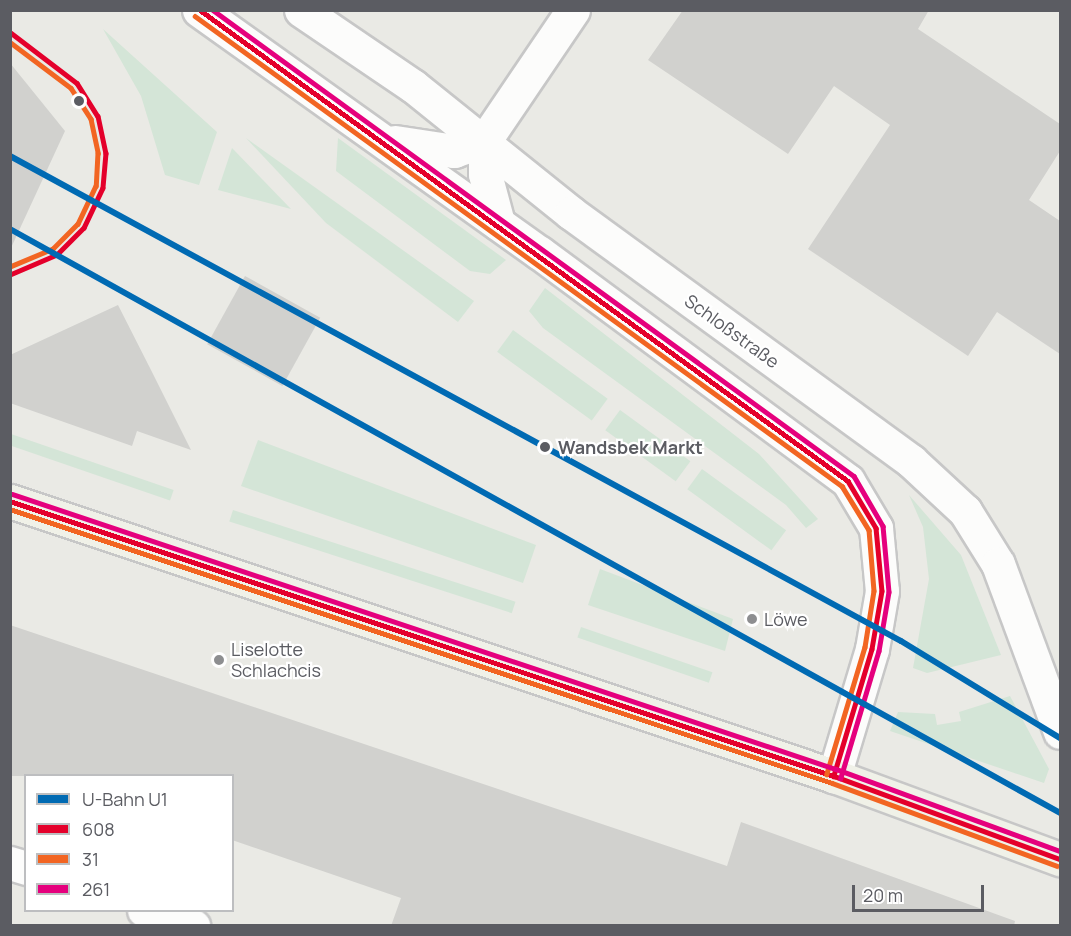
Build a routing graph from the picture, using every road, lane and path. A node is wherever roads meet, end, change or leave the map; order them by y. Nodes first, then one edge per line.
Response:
1 (199, 10) edge
2 (302, 10) edge
3 (573, 10) edge
4 (377, 137) junction
5 (485, 140) junction
6 (498, 223) junction
7 (10, 501) edge
8 (1060, 732) edge
9 (834, 776) junction
10 (1060, 859) edge
11 (150, 912) edge
12 (193, 926) edge

1 - 4 main road
2 - 5 main road, Schloßstraße
3 - 5 main road
4 - 5 main road
4 - 6 main road
5 - 6 main road
5 - 8 main road, Schloßstraße
6 - 9 main road
7 - 9 main road
9 - 10 main road
11 - 12 main road

